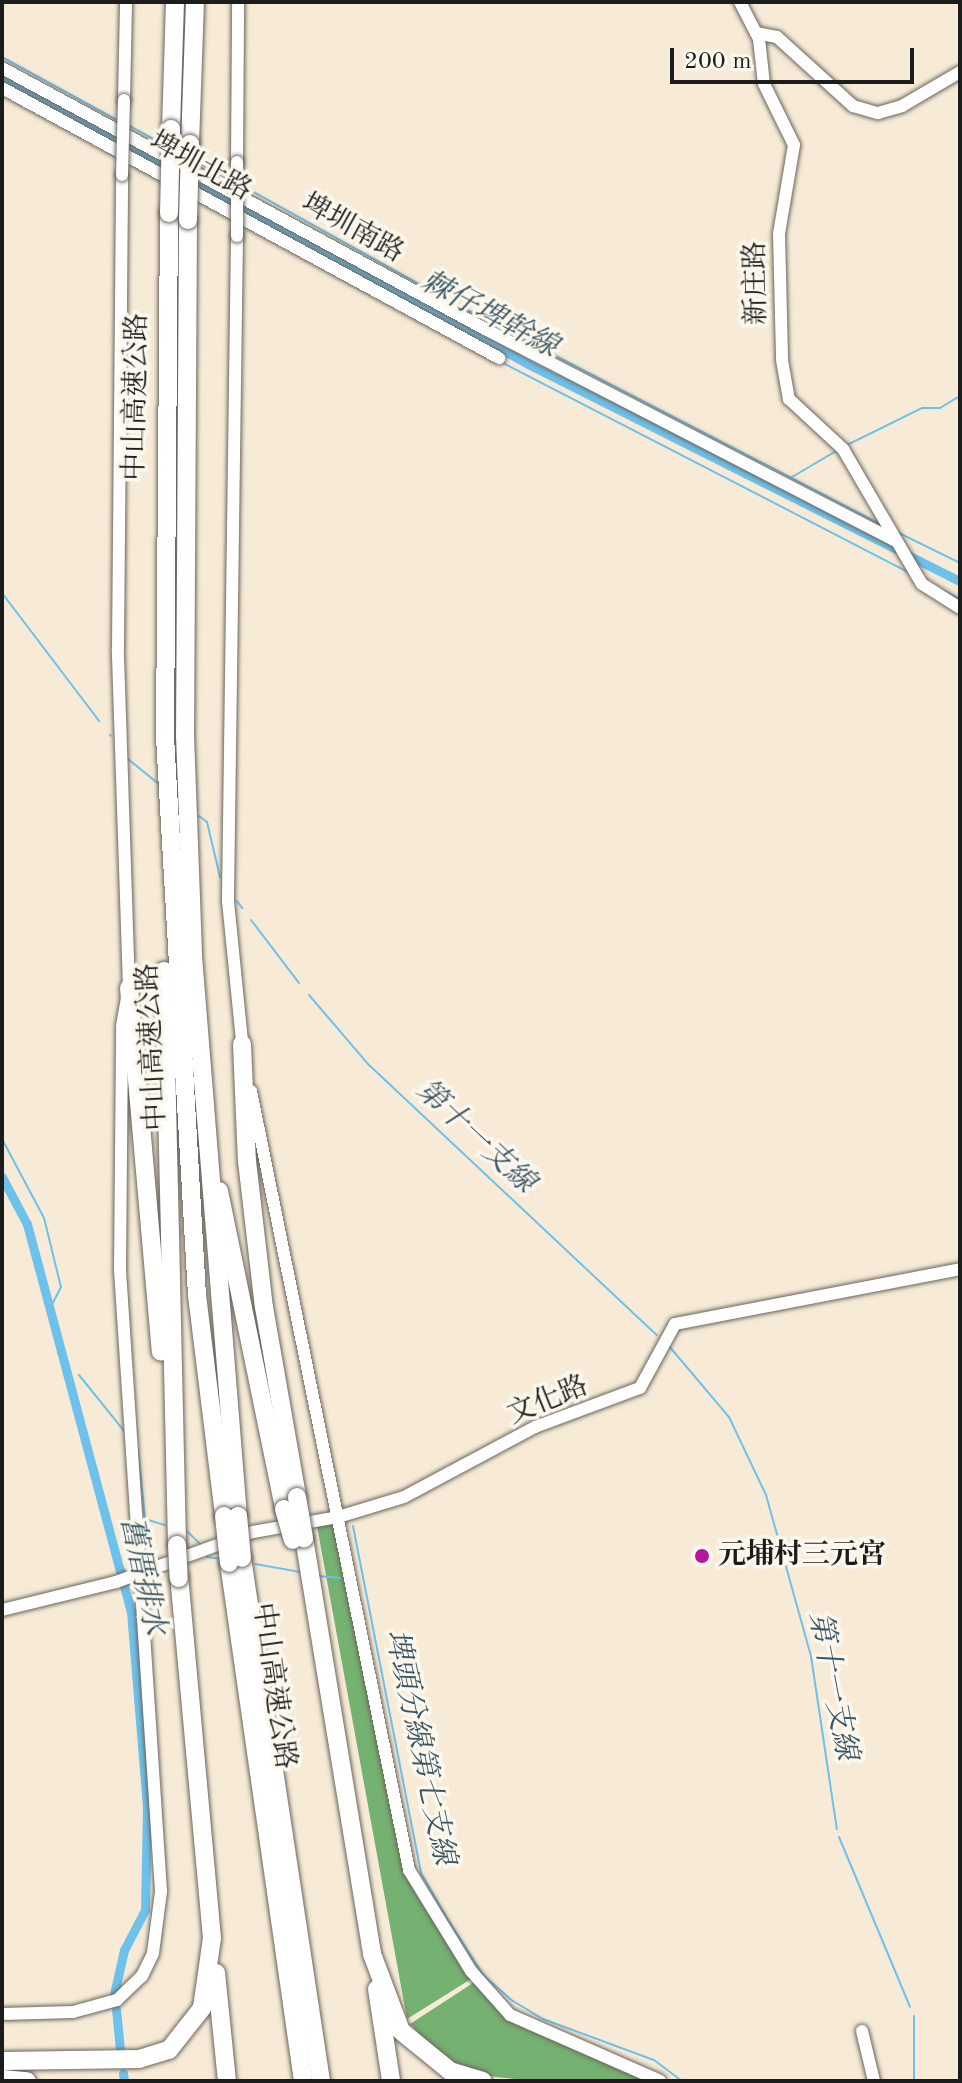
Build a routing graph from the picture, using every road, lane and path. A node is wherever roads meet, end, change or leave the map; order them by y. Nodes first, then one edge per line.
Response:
1 (126, 2) edge
2 (175, 2) edge
3 (195, 2) edge
4 (238, 2) edge
5 (740, 2) edge
6 (756, 33) junction
7 (2, 68) edge
8 (960, 72) edge
9 (2, 88) edge
10 (499, 358) dead end
11 (894, 540) junction
12 (960, 608) edge
13 (165, 737) junction
14 (193, 956) junction
15 (129, 988) junction
16 (242, 1044) junction
17 (960, 1269) edge
18 (174, 1490) junction
19 (291, 1503) junction
20 (231, 1516) junction
21 (338, 1517) junction
22 (236, 1560) junction
23 (136, 1575) junction
24 (2, 1610) edge
25 (212, 1938) junction
26 (372, 1954) junction
27 (2, 2014) edge
28 (862, 2031) dead end
29 (2, 2061) edge
30 (2, 2079) edge
31 (27, 2081) edge
32 (227, 2081) edge
33 (303, 2081) edge
34 (321, 2081) edge
35 (391, 2081) edge
36 (482, 2081) edge
37 (660, 2081) edge
38 (874, 2081) edge

1 - 15 street, bridge
2 - 13 highway, 中山高速公路, bridge
3 - 14 highway, 中山高速公路, bridge
4 - 16 street, bridge
5 - 6 street, 新庄路
6 - 8 street
6 - 11 street, 新庄路
7 - 11 street, 埤圳南路
9 - 10 street, 埤圳北路
11 - 12 street, 新庄路
13 - 18 highway
13 - 20 highway, 中山高速公路
14 - 19 highway
14 - 20 highway, 中山高速公路
15 - 18 highway
15 - 23 street
16 - 19 highway
16 - 21 street
17 - 21 street, 文化路
18 - 25 highway, bridge
19 - 26 highway, bridge
20 - 22 highway, 中山高速公路, bridge
21 - 23 street, 文化路
21 - 37 street
22 - 33 highway, 中山高速公路
22 - 34 highway, 中山高速公路
23 - 24 street, 文化路
23 - 27 street
25 - 29 highway
25 - 32 highway
26 - 35 highway
26 - 36 highway
28 - 38 street
30 - 31 highway

